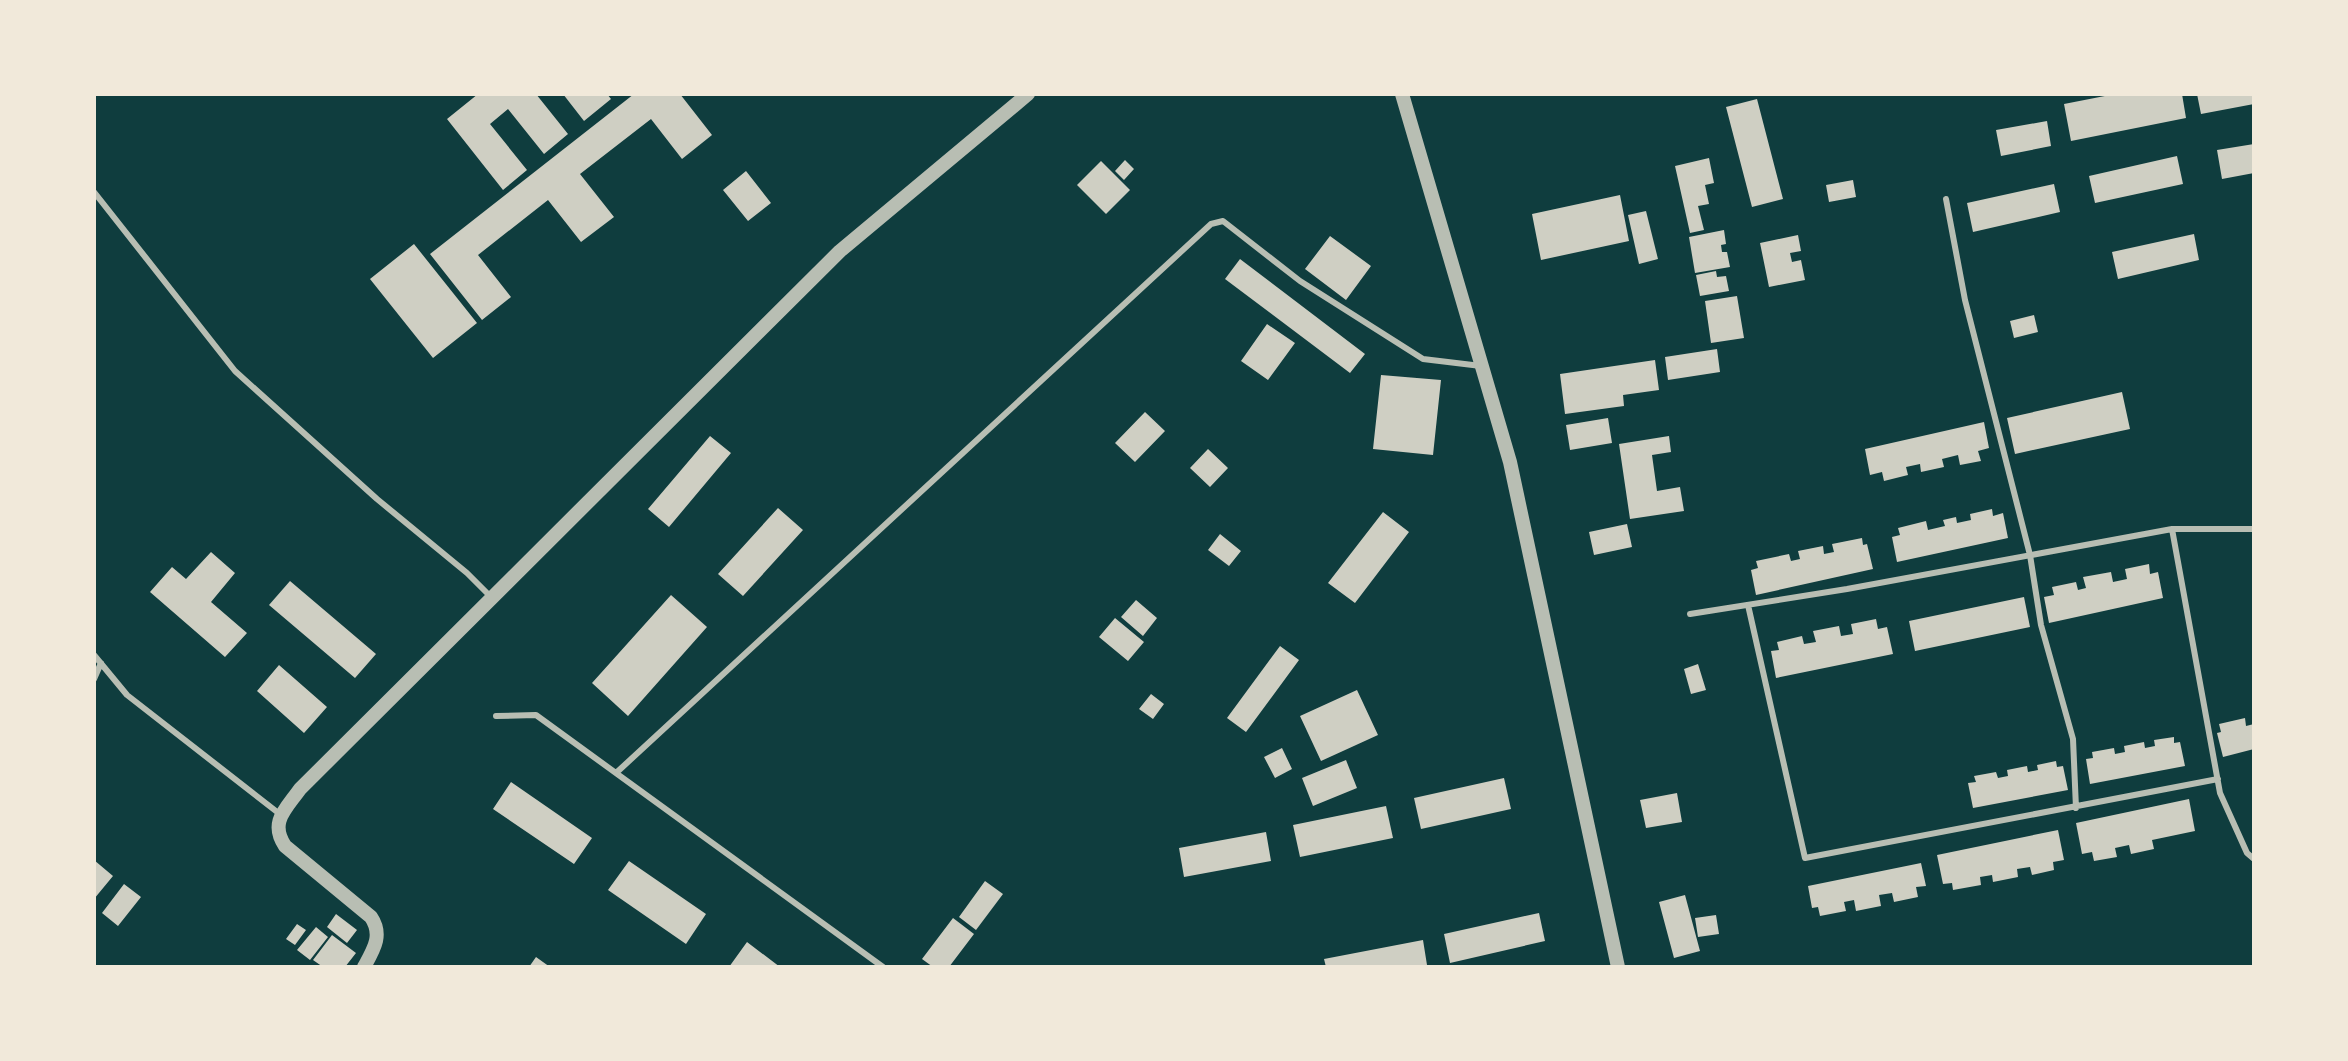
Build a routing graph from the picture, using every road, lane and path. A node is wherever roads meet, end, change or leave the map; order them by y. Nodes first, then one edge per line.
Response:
1 (1028, 94) edge
2 (1402, 94) edge
3 (94, 192) edge
4 (1946, 199) dead end
5 (1482, 367) junction
6 (2172, 529) junction
7 (2254, 529) edge
8 (2030, 555) junction
9 (492, 598) junction
10 (1748, 605) junction
11 (1690, 614) dead end
12 (94, 655) edge
13 (101, 663) junction
14 (94, 679) edge
15 (496, 716) dead end
16 (616, 773) junction
17 (2218, 779) junction
18 (2076, 808) junction
19 (281, 815) junction
20 (2254, 859) edge
21 (364, 967) edge
22 (883, 967) edge
23 (1618, 967) edge

1 - 9 street
2 - 5 street
3 - 9 lane
4 - 8 lane
5 - 16 lane
5 - 23 street
6 - 7 lane
6 - 8 lane
6 - 17 lane
8 - 10 lane
8 - 18 lane
9 - 19 street
10 - 11 lane
10 - 18 lane
12 - 13 lane
13 - 14 lane
13 - 19 lane
15 - 16 lane
16 - 22 lane
17 - 18 lane
17 - 20 lane
19 - 21 street

